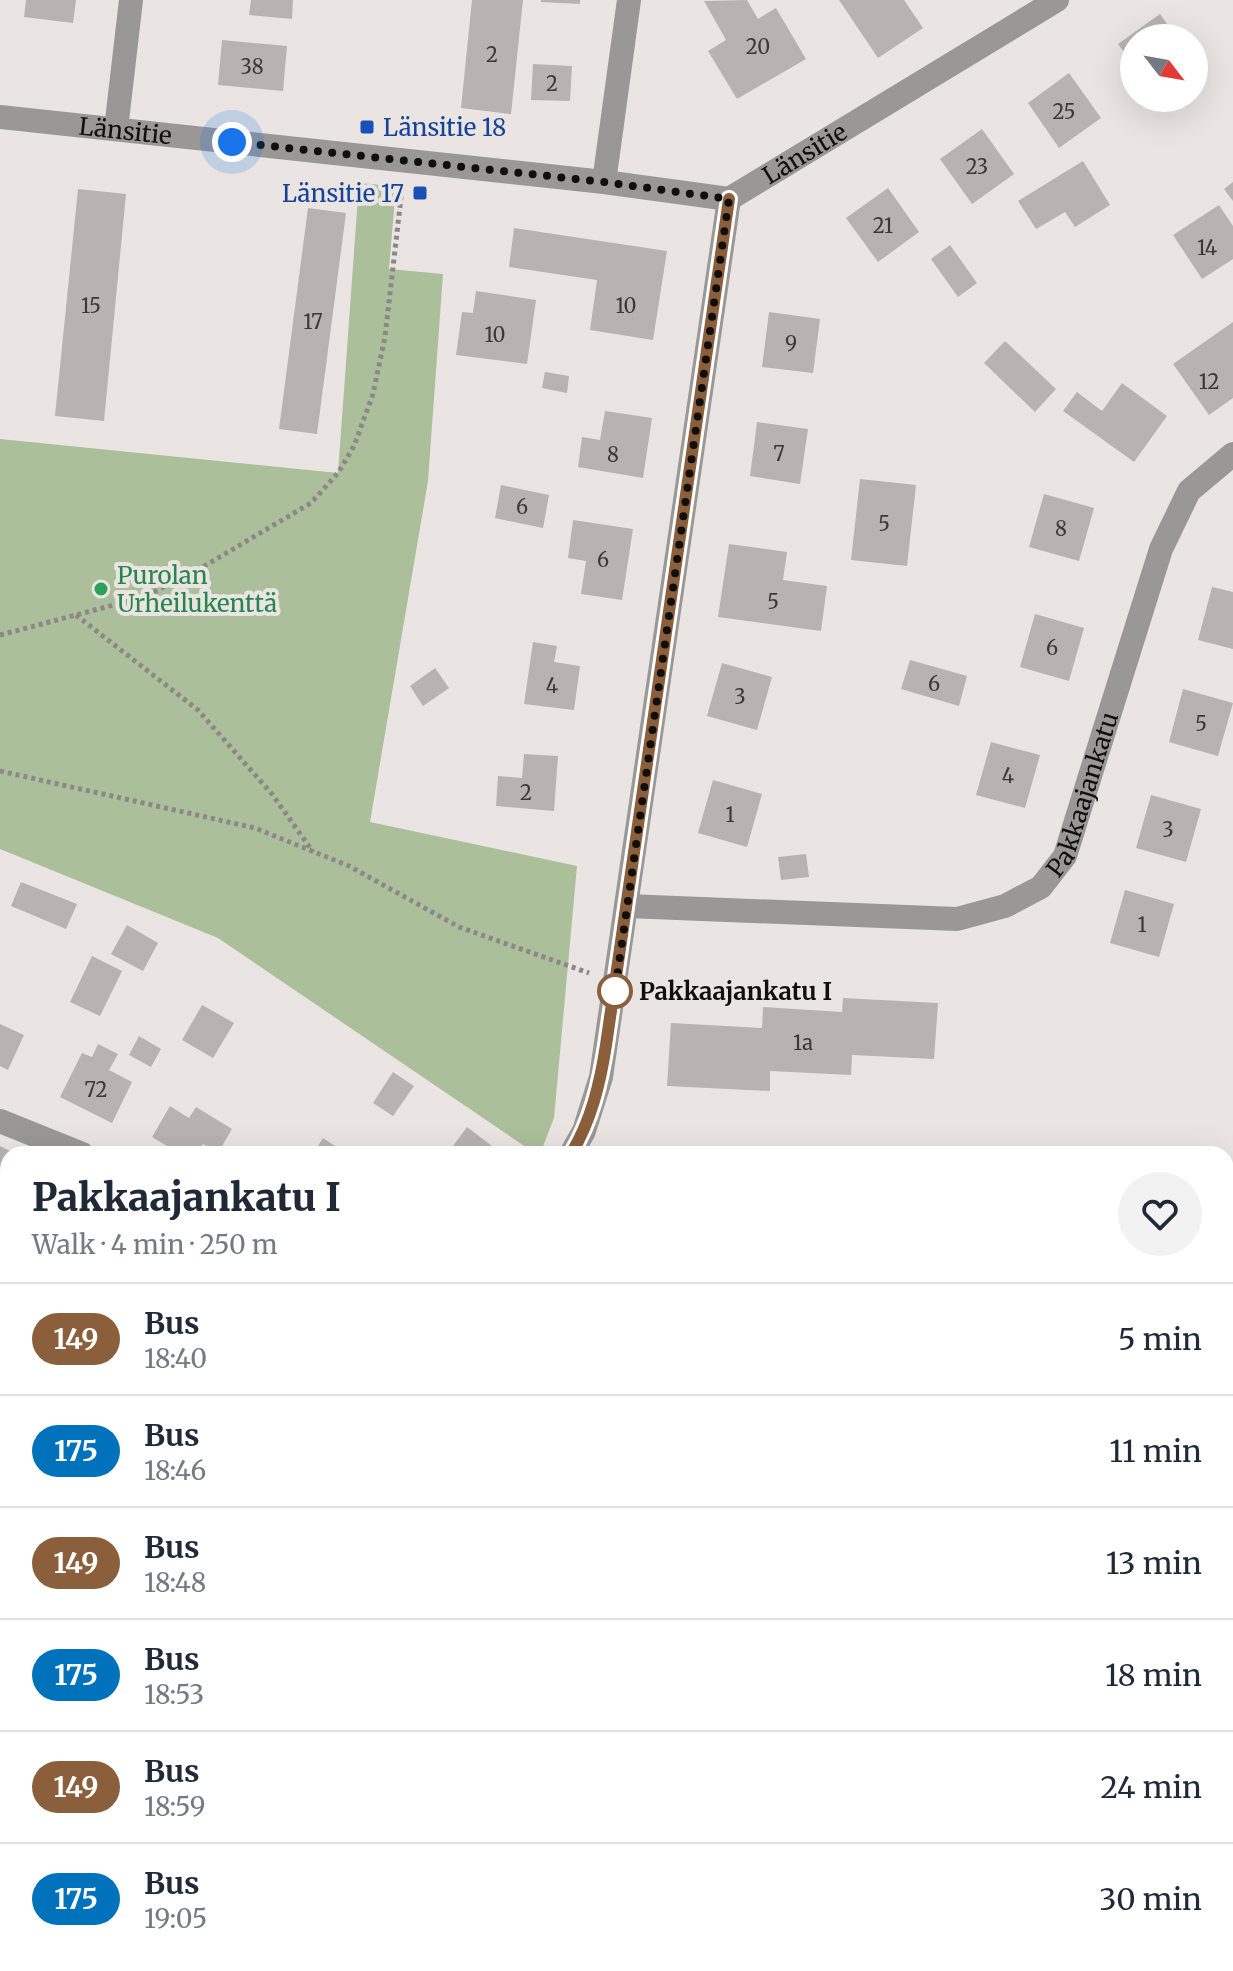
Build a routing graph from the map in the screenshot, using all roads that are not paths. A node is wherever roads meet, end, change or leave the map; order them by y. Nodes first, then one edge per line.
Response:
1 (131, 0) edge
2 (629, 0) edge
3 (1057, 0) edge
4 (0, 117) edge
5 (116, 129) junction
6 (604, 182) junction
7 (729, 199) junction
8 (1233, 454) edge
9 (627, 906) junction
10 (0, 1121) edge
11 (62, 1146) edge
12 (576, 1146) edge

1 - 5 street
2 - 6 street
3 - 7 street, Länsitie
4 - 5 street, Länsitie
5 - 6 street, Länsitie
6 - 7 street, Länsitie
7 - 9 street
8 - 9 street, Pakkaajankatu
9 - 12 street
10 - 11 street

